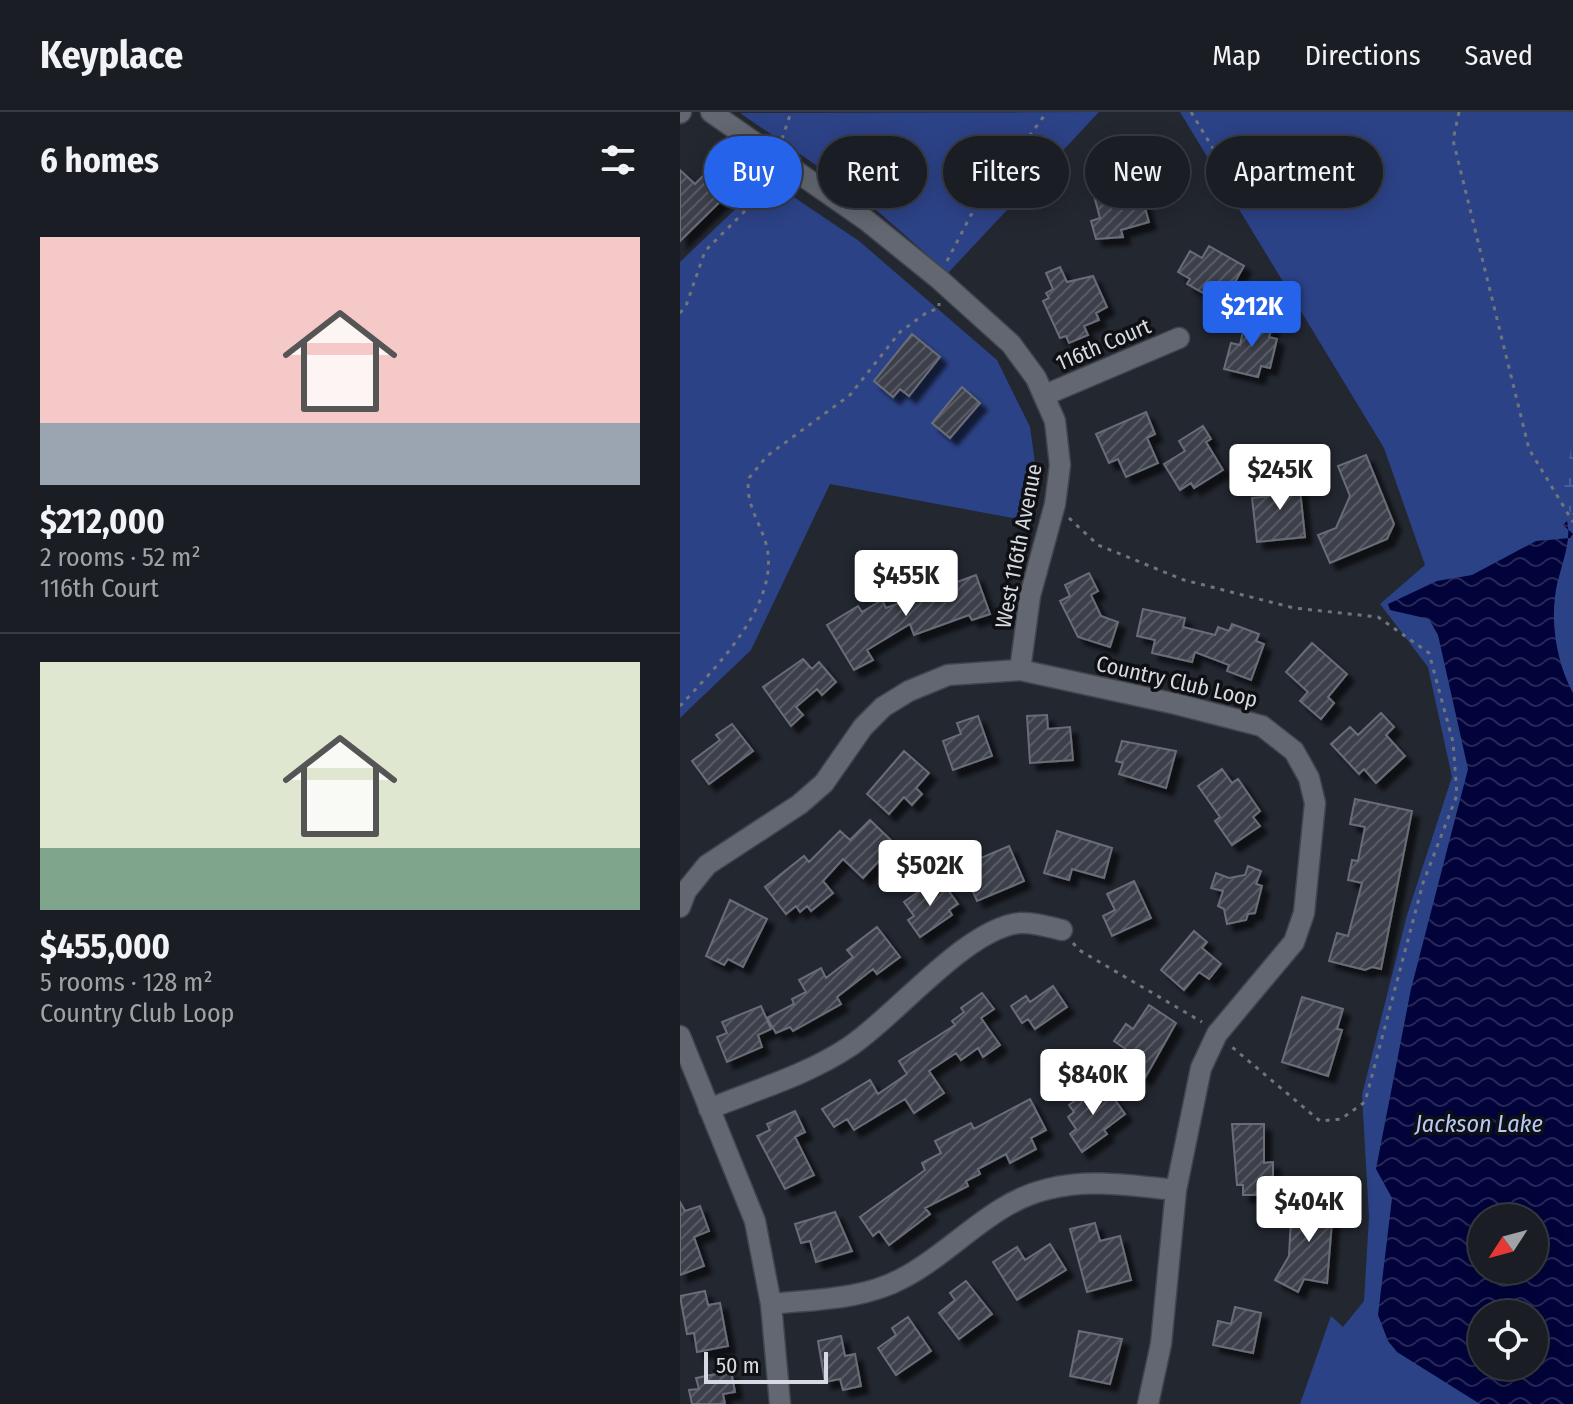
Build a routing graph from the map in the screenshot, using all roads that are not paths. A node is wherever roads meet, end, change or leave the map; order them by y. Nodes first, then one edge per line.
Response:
1 (711, 112) edge
2 (1179, 338) dead end
3 (1045, 395) junction
4 (1020, 670) junction
5 (680, 907) edge
6 (1062, 930) dead end
7 (680, 1036) edge
8 (709, 1109) junction
9 (1176, 1190) junction
10 (771, 1304) junction
11 (780, 1404) edge
12 (1148, 1404) edge

1 - 3 street, West 116th Avenue
2 - 3 street, 116th Court
3 - 4 street, West 116th Avenue
4 - 5 street, Country Club Loop
4 - 9 street, Country Club Loop
6 - 8 street
7 - 8 street
8 - 10 street
9 - 10 street
9 - 12 street, Country Club Loop
10 - 11 street

